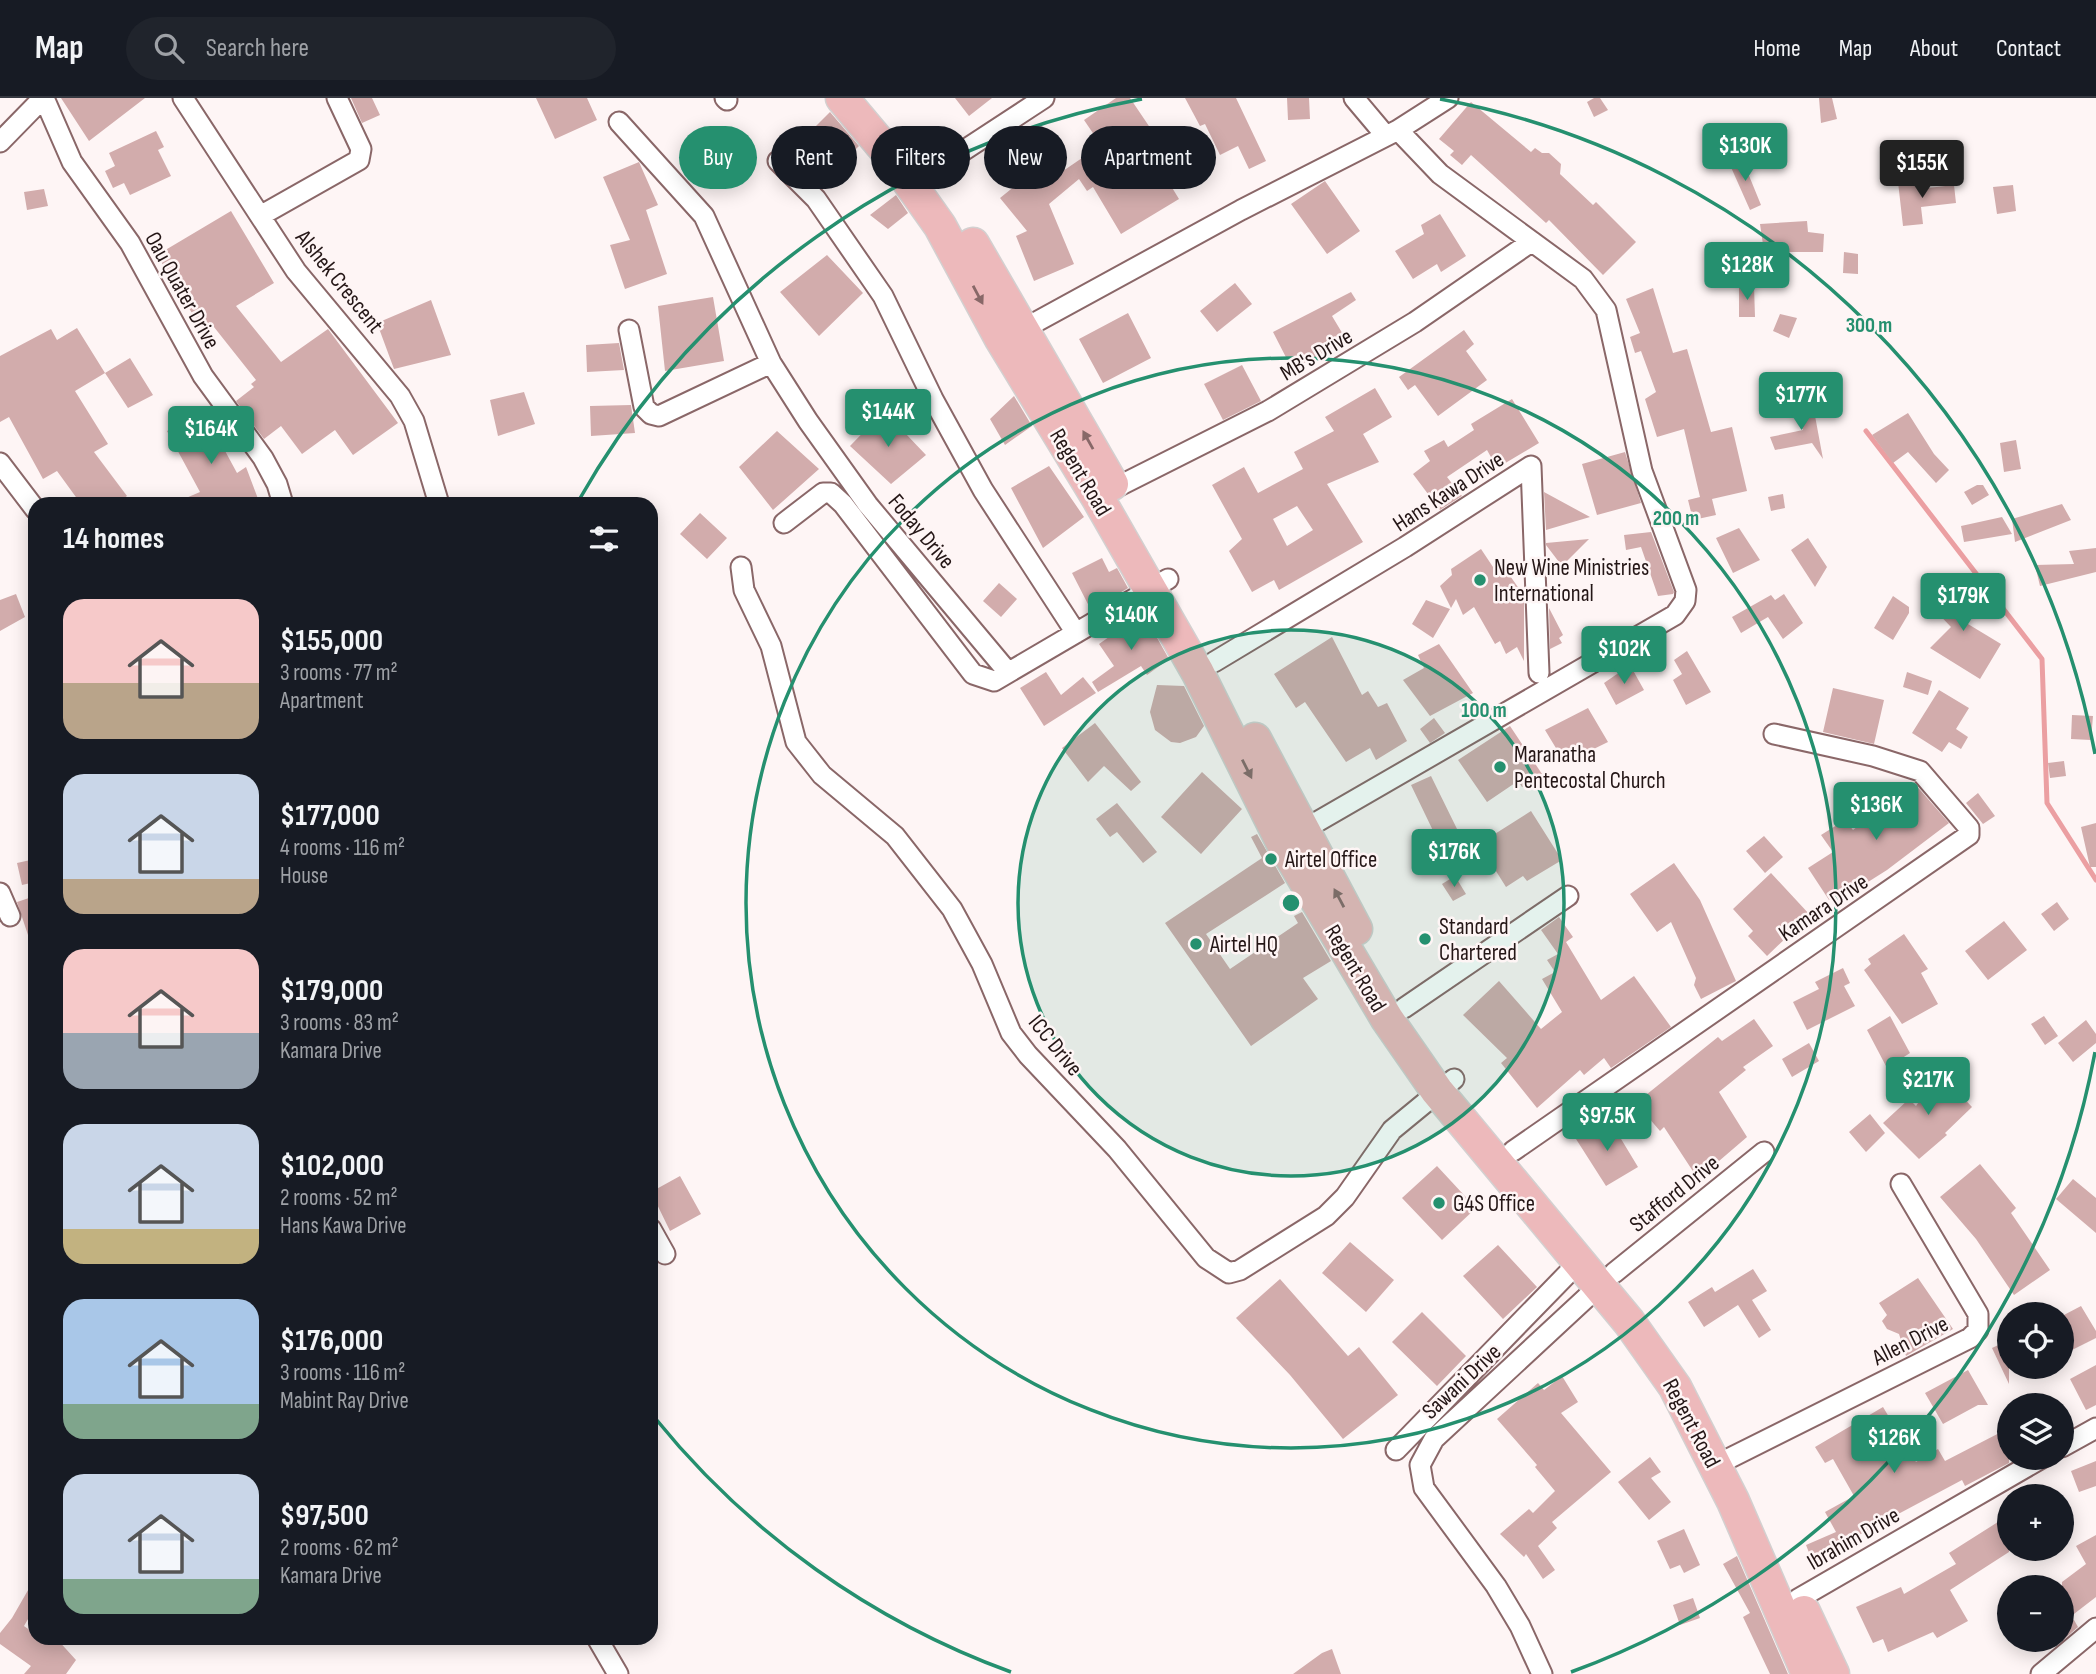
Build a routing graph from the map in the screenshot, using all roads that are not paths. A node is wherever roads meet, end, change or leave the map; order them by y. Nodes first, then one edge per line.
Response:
1 (43, 98) edge
2 (183, 98) edge
3 (337, 98) edge
4 (842, 98) edge
5 (869, 98) edge
6 (1044, 98) edge
7 (1354, 98) edge
8 (1448, 98) edge
9 (619, 122) dead end
10 (886, 126) edge
11 (871, 129) edge
12 (1392, 133) junction
13 (0, 142) edge
14 (970, 146) edge
15 (806, 189) edge
16 (930, 189) edge
17 (260, 216) junction
18 (1531, 242) junction
19 (629, 330) dead end
20 (1013, 334) junction
21 (771, 363) junction
22 (0, 463) edge
23 (1115, 488) junction
24 (280, 497) edge
25 (437, 497) edge
26 (28, 500) edge
27 (784, 523) dead end
28 (741, 567) dead end
29 (1159, 585) junction
30 (1076, 633) junction
31 (1213, 662) junction
32 (1007, 671) junction
33 (1539, 673) dead end
34 (1774, 734) dead end
35 (1303, 830) junction
36 (0, 893) edge
37 (1568, 897) dead end
38 (10, 916) dead end
39 (1347, 934) junction
40 (1404, 1008) junction
41 (1446, 1085) junction
42 (1513, 1151) junction
43 (1764, 1152) dead end
44 (1901, 1184) dead end
45 (658, 1242) edge
46 (665, 1254) dead end
47 (1597, 1273) junction
48 (2096, 1428) edge
49 (2074, 1440) edge
50 (1396, 1450) dead end
51 (1723, 1462) junction
52 (2021, 1470) edge
53 (1798, 1599) junction
54 (2096, 1629) edge
55 (601, 1645) edge
56 (618, 1674) edge
57 (1542, 1674) edge
58 (1808, 1674) edge
59 (1833, 1674) edge
60 (2041, 1674) edge

1 - 13 street
1 - 24 street, Oau Quater Drive
2 - 17 street, Alshek Crescent
3 - 17 street
4 - 11 main road, Regent Road
5 - 10 main road, Regent Road
6 - 14 street
7 - 12 street
8 - 12 street
9 - 21 street, Foday Drive
12 - 18 street
12 - 20 street
15 - 30 street
16 - 20 main road, Regent Road
17 - 25 street, Alshek Crescent
18 - 23 street, MB's Drive
18 - 35 street
19 - 21 street
23 -> 20 main road, Regent Road
20 - 29 main road, Regent Road
21 - 32 street, Foday Drive
22 - 26 street
23 - 29 main road, Regent Road
27 - 32 street
28 - 41 street, ICC Drive
29 - 30 street
29 - 31 main road, Regent Road
29 -> 39 main road, Regent Road
30 - 32 street
31 - 33 street, Hans Kawa Drive
31 - 35 main road, Regent Road
34 - 42 street, Kamara Drive
39 -> 35 main road, Regent Road
36 - 38 street
37 - 40 street
39 - 40 main road, Regent Road
39 - 41 main road, Regent Road
40 - 41 main road, Regent Road
41 - 42 main road, Regent Road
41 - 47 main road, Regent Road
42 - 47 main road, Regent Road
43 - 47 street, Stafford Drive
44 - 51 street, Allen Drive
45 - 46 street
47 - 50 street
47 - 51 main road, Regent Road
47 - 57 street, Sawani Drive
48 - 49 street
51 - 53 main road, Regent Road
51 - 58 main road, Regent Road
52 - 53 street, Ibrahim Drive
53 - 59 main road, Regent Road
54 - 60 street
55 - 56 street

